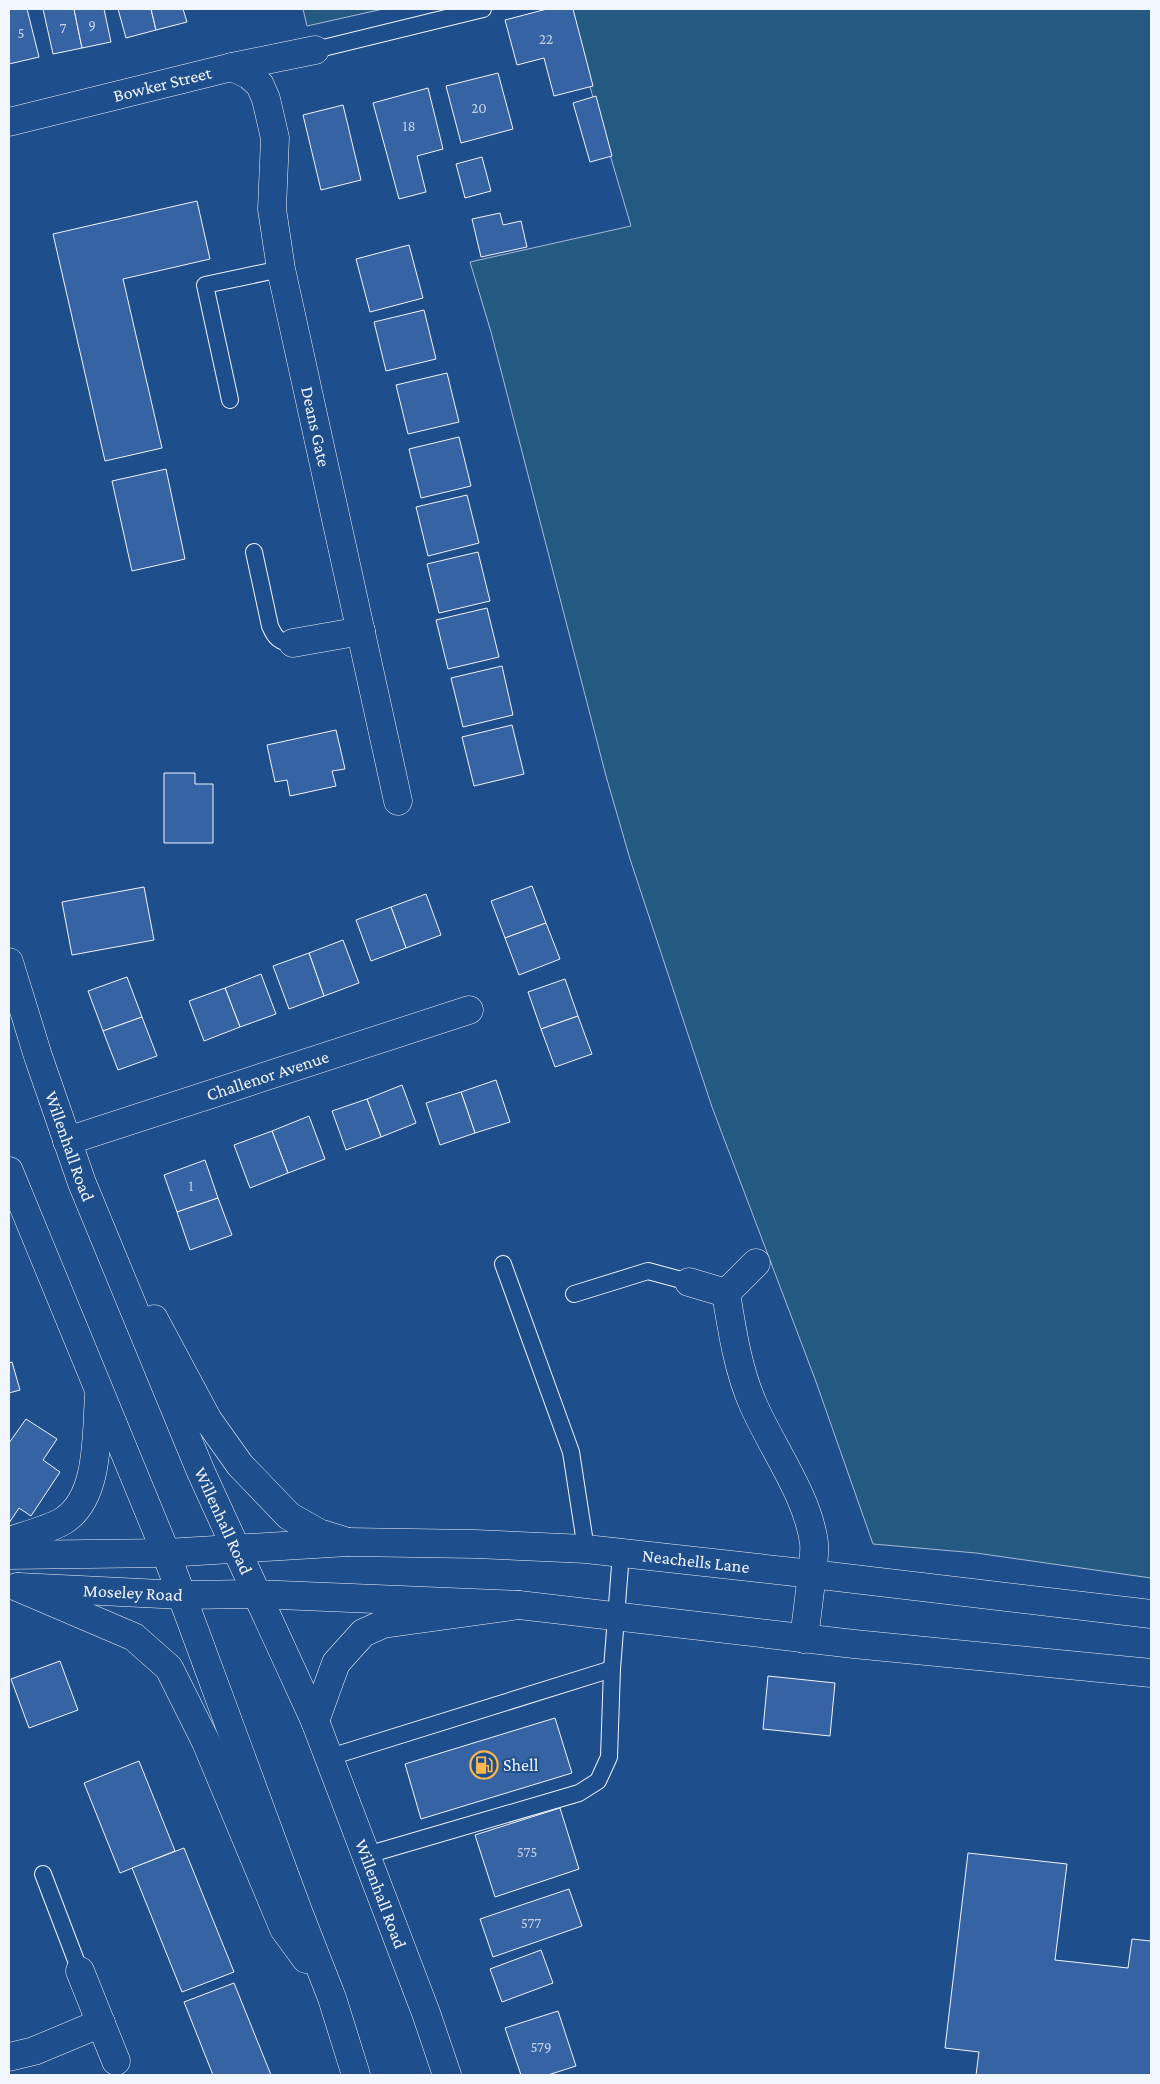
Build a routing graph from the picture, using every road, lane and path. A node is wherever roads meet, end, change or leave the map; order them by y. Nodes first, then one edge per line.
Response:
1 (483, 9) edge
2 (315, 50) joint
3 (232, 67) junction
4 (9, 122) edge
5 (281, 269) junction
6 (230, 400) dead end
7 (254, 552) dead end
8 (360, 631) junction
9 (293, 643) joint
10 (398, 801) dead end
11 (9, 962) edge
12 (469, 1010) dead end
13 (67, 1141) junction
14 (9, 1171) edge
15 (82, 1183) junction
16 (756, 1263) dead end
17 (503, 1264) dead end
18 (689, 1282) joint
19 (726, 1293) junction
20 (574, 1294) dead end
21 (99, 1390) junction
22 (9, 1542) edge
23 (348, 1542) junction
24 (238, 1549) junction
25 (586, 1549) junction
26 (166, 1553) junction
27 (621, 1553) junction
28 (9, 1555) edge
29 (812, 1574) junction
30 (13, 1586) edge
31 (256, 1594) junction
32 (182, 1595) junction
33 (518, 1605) junction
34 (1151, 1614) edge
35 (616, 1617) junction
36 (804, 1639) junction
37 (612, 1669) junction
38 (1151, 1673) edge
39 (315, 1721) junction
40 (330, 1757) junction
41 (367, 1855) junction
42 (43, 1874) dead end
43 (80, 1971) joint
44 (332, 1998) junction
45 (101, 2023) junction
46 (9, 2057) edge
47 (119, 2068) edge
48 (356, 2075) edge
49 (447, 2075) edge

1 - 2 lane
2 - 3 main road, Bowker Street
3 - 4 main road, Bowker Street
3 - 5 main road, Deans Gate
5 - 6 lane
5 - 8 main road, Deans Gate
7 - 9 lane
8 - 9 main road
8 - 10 main road, Deans Gate
11 - 13 main road, Willenhall Road
12 - 13 main road, Challenor Avenue
13 - 15 main road, Willenhall Road
14 - 21 main road
15 - 23 main road
15 - 24 main road, Willenhall Road
16 - 19 main road
17 - 25 lane
18 - 19 main road
18 - 20 lane
19 - 29 main road
21 - 22 main road
21 - 26 main road
23 - 24 main road, Neachells Lane
23 - 25 main road, Neachells Lane
24 - 26 main road, Moseley Road
24 - 31 main road, Willenhall Road
25 - 27 main road, Neachells Lane
26 - 28 main road, Moseley Road
26 - 32 main road
27 - 29 main road, Neachells Lane
27 - 35 lane
29 - 34 main road, Neachells Lane
29 - 36 main road
30 - 32 main road, Moseley Road
30 - 44 main road
31 - 32 main road, Moseley Road
31 - 33 main road
31 - 39 main road, Willenhall Road
32 - 44 main road
33 - 35 main road
33 - 39 main road
35 - 36 main road
35 - 37 lane
36 - 38 main road
37 - 40 lane
37 - 41 lane
39 - 40 main road, Willenhall Road
40 - 41 main road, Willenhall Road
41 - 49 main road, Willenhall Road
42 - 43 lane
43 - 45 main road
44 - 48 main road
45 - 46 main road
45 - 47 main road

